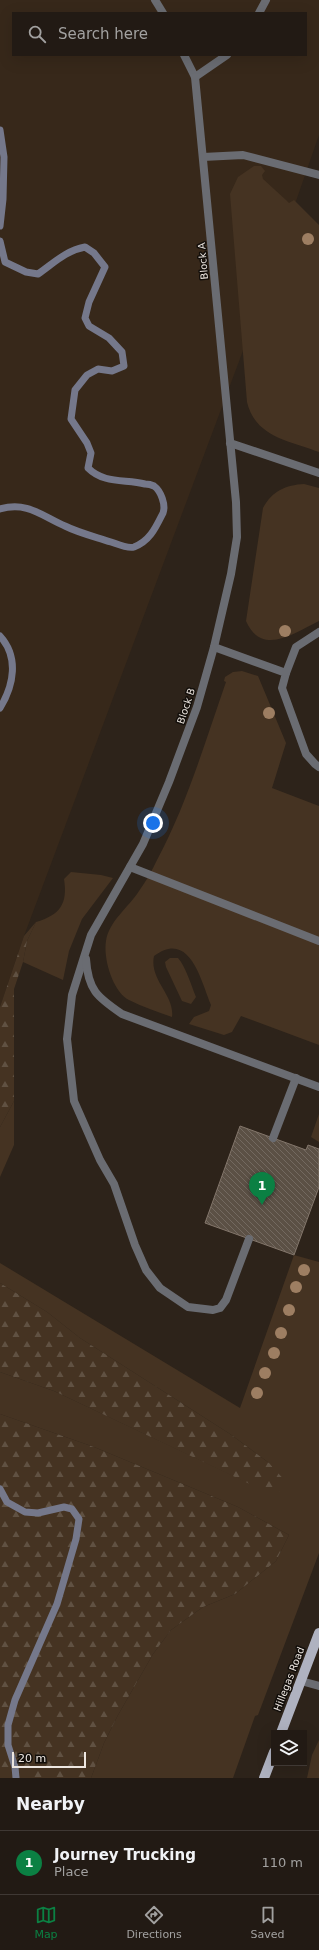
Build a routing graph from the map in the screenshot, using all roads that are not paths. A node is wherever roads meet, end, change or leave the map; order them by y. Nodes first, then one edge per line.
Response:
1 (155, 0) edge
2 (266, 0) edge
3 (162, 12) edge
4 (260, 12) edge
5 (184, 56) edge
6 (226, 56) edge
7 (195, 77) junction
8 (203, 157) junction
9 (319, 176) edge
10 (230, 443) junction
11 (319, 473) edge
12 (319, 632) edge
13 (214, 647) junction
14 (286, 673) junction
15 (319, 767) edge
16 (130, 867) junction
17 (319, 941) edge
18 (85, 956) junction
19 (296, 1078) junction
20 (319, 1087) edge
21 (272, 1138) dead end
22 (249, 1239) dead end
23 (319, 1633) edge
24 (301, 1681) junction
25 (319, 1686) edge
26 (282, 1730) edge
27 (271, 1760) edge
28 (264, 1778) edge

1 - 3 street
2 - 4 street
5 - 7 street
6 - 7 street
7 - 8 street, Block A
8 - 9 street
8 - 10 street, Block A
10 - 11 street
10 - 13 street, Block B
12 - 14 street
13 - 14 street
13 - 16 street, Block B
14 - 15 street
16 - 17 street
16 - 18 street, Block B
18 - 19 street
18 - 22 street, Block B
19 - 20 street
19 - 21 street
23 - 24 main road, Hillegas Road
24 - 25 street
24 - 26 main road, Hillegas Road
27 - 28 main road

